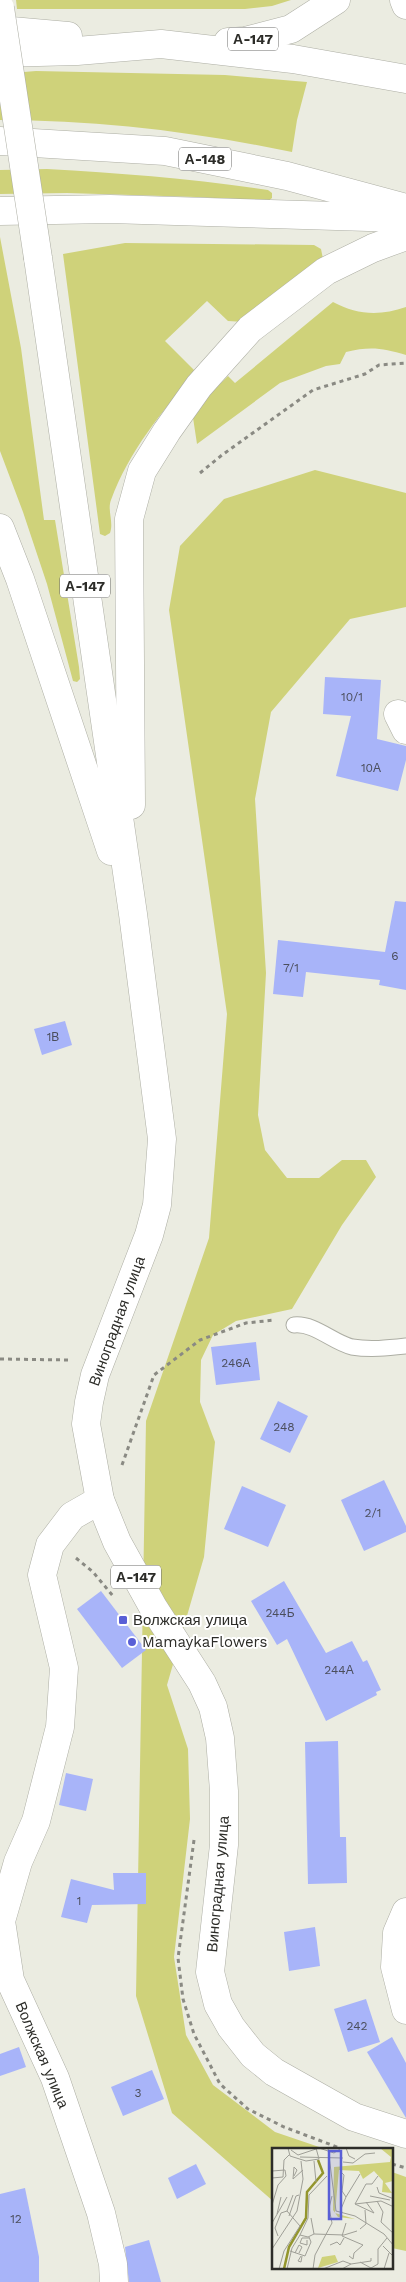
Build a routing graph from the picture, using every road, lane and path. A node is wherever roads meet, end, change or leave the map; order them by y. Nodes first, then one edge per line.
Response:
1 (336, 0) edge
2 (404, 0) edge
3 (406, 5) edge
4 (0, 8) edge
5 (0, 30) edge
6 (161, 44) junction
7 (0, 53) edge
8 (406, 79) edge
9 (0, 141) edge
10 (406, 208) edge
11 (0, 211) edge
12 (406, 218) edge
13 (406, 236) edge
14 (406, 363) edge
15 (200, 473) dead end
16 (0, 528) edge
17 (132, 914) junction
18 (294, 1326) joint
19 (406, 1346) edge
20 (0, 1359) edge
21 (70, 1360) dead end
22 (121, 1473) dead end
23 (100, 1500) junction
24 (406, 1912) edge
25 (406, 2010) edge
26 (406, 2134) edge
27 (114, 2282) edge

1 - 6 main road, А-147
2 - 3 main road
4 - 17 main road, А-147, bridge
5 - 6 main road, А-147
6 - 7 main road
6 - 8 main road
9 - 10 main road, А-148
11 - 12 main road
13 - 17 main road
14 - 15 path
16 - 17 main road, А-147
17 - 23 main road, Виноградная улица / А-147
18 - 19 lane
18 - 22 path
20 - 21 path
23 - 26 main road, Виноградная улица / А-147
23 - 27 main road, Волжская улица
24 - 25 main road

